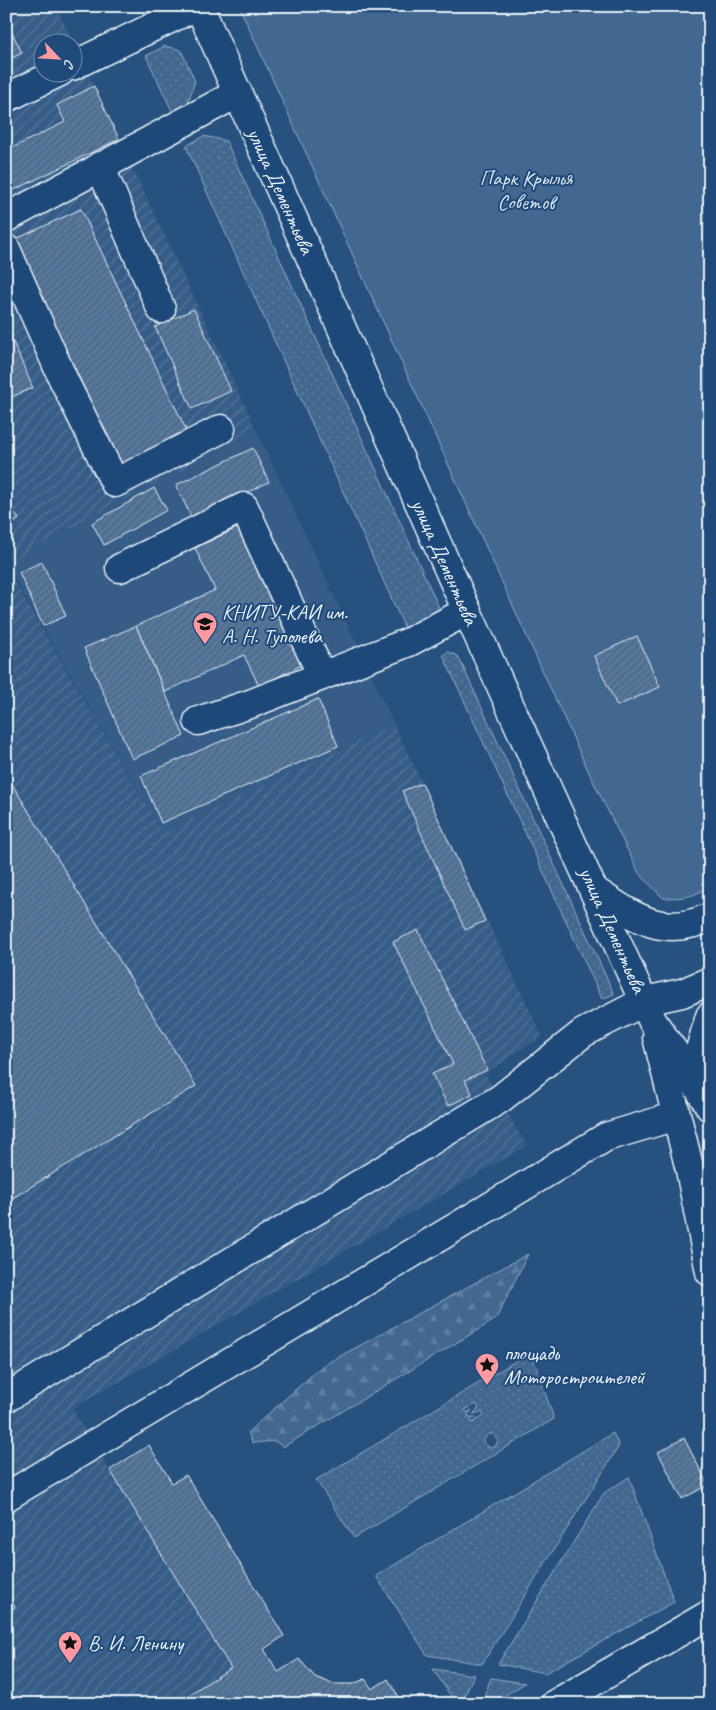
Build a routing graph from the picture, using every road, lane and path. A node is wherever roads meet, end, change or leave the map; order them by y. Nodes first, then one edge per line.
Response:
1 (198, 6) edge
2 (82, 61) edge
3 (39, 82) edge
4 (238, 93) junction
5 (6, 98) edge
6 (100, 166) junction
7 (6, 218) edge
8 (6, 249) edge
9 (161, 309) dead end
10 (221, 429) dead end
11 (120, 568) dead end
12 (467, 611) junction
13 (322, 676) junction
14 (198, 721) dead end
15 (595, 892) junction
16 (710, 917) edge
17 (710, 980) edge
18 (649, 1012) junction
19 (710, 1016) edge
20 (692, 1077) junction
21 (710, 1107) edge
22 (710, 1114) edge
23 (676, 1116) junction
24 (710, 1272) edge
25 (6, 1398) edge
26 (6, 1497) edge
27 (710, 1614) edge
28 (555, 1704) edge

1 - 2 main road
1 - 4 main road, улица Дементьева
3 - 5 main road
4 - 6 main road
4 - 12 main road, улица Дементьева
6 - 7 main road
6 - 9 main road
8 - 10 main road
11 - 13 main road
12 - 13 main road
12 - 15 main road, улица Дементьева
13 - 14 main road
15 - 16 main road
15 - 18 main road, улица Дементьева
17 - 18 main road
18 - 20 main road, улица Дементьева
18 - 23 main road
18 - 25 main road
19 - 20 main road
20 - 21 main road, улица Дементьева
20 - 23 main road
22 - 23 main road
23 - 24 main road
23 - 26 main road
27 - 28 main road

